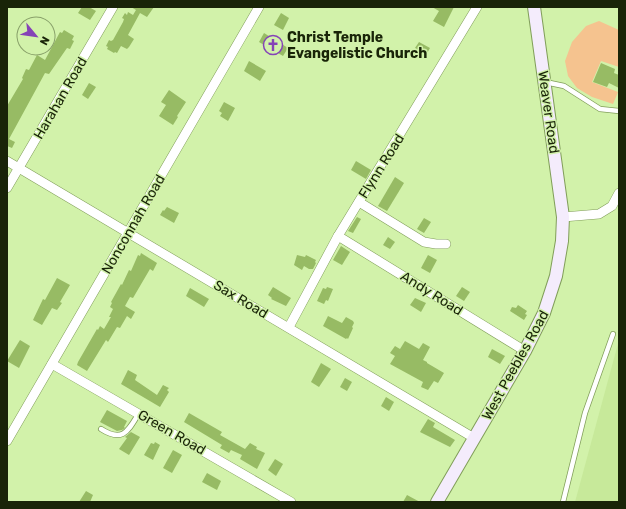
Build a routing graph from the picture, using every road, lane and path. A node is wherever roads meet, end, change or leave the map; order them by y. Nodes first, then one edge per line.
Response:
1 (113, 7) edge
2 (259, 7) edge
3 (477, 7) edge
4 (534, 7) edge
5 (545, 82) junction
6 (619, 111) edge
7 (7, 160) edge
8 (19, 168) junction
9 (7, 188) edge
10 (619, 193) edge
11 (359, 202) junction
12 (563, 217) junction
13 (128, 231) junction
14 (338, 236) junction
15 (446, 244) dead end
16 (289, 327) junction
17 (613, 334) dead end
18 (525, 351) junction
19 (52, 364) junction
20 (139, 413) junction
21 (102, 429) dead end
22 (474, 438) junction
23 (7, 440) edge
24 (291, 502) edge
25 (436, 502) edge
26 (563, 502) edge

1 - 8 street, Harahan Road
2 - 13 street, Nonconnah Road
3 - 11 street, Flynn Road
4 - 5 main road, Weaver Road
5 - 6 lane
5 - 12 main road, Weaver Road
7 - 8 street, Sax Road
8 - 9 street, Harahan Road
8 - 13 street, Sax Road
10 - 12 street
11 - 14 street, Flynn Road
11 - 15 street
12 - 18 main road, West Peebles Road
13 - 16 street, Sax Road
13 - 19 street, Nonconnah Road
14 - 16 street, Flynn Road
14 - 18 street, Andy Road
16 - 22 street, Sax Road
17 - 26 lane
18 - 22 main road, West Peebles Road
19 - 20 street, Green Road
19 - 23 street, Nonconnah Road
20 - 21 lane
20 - 24 street, Green Road
22 - 25 main road, West Peebles Road

